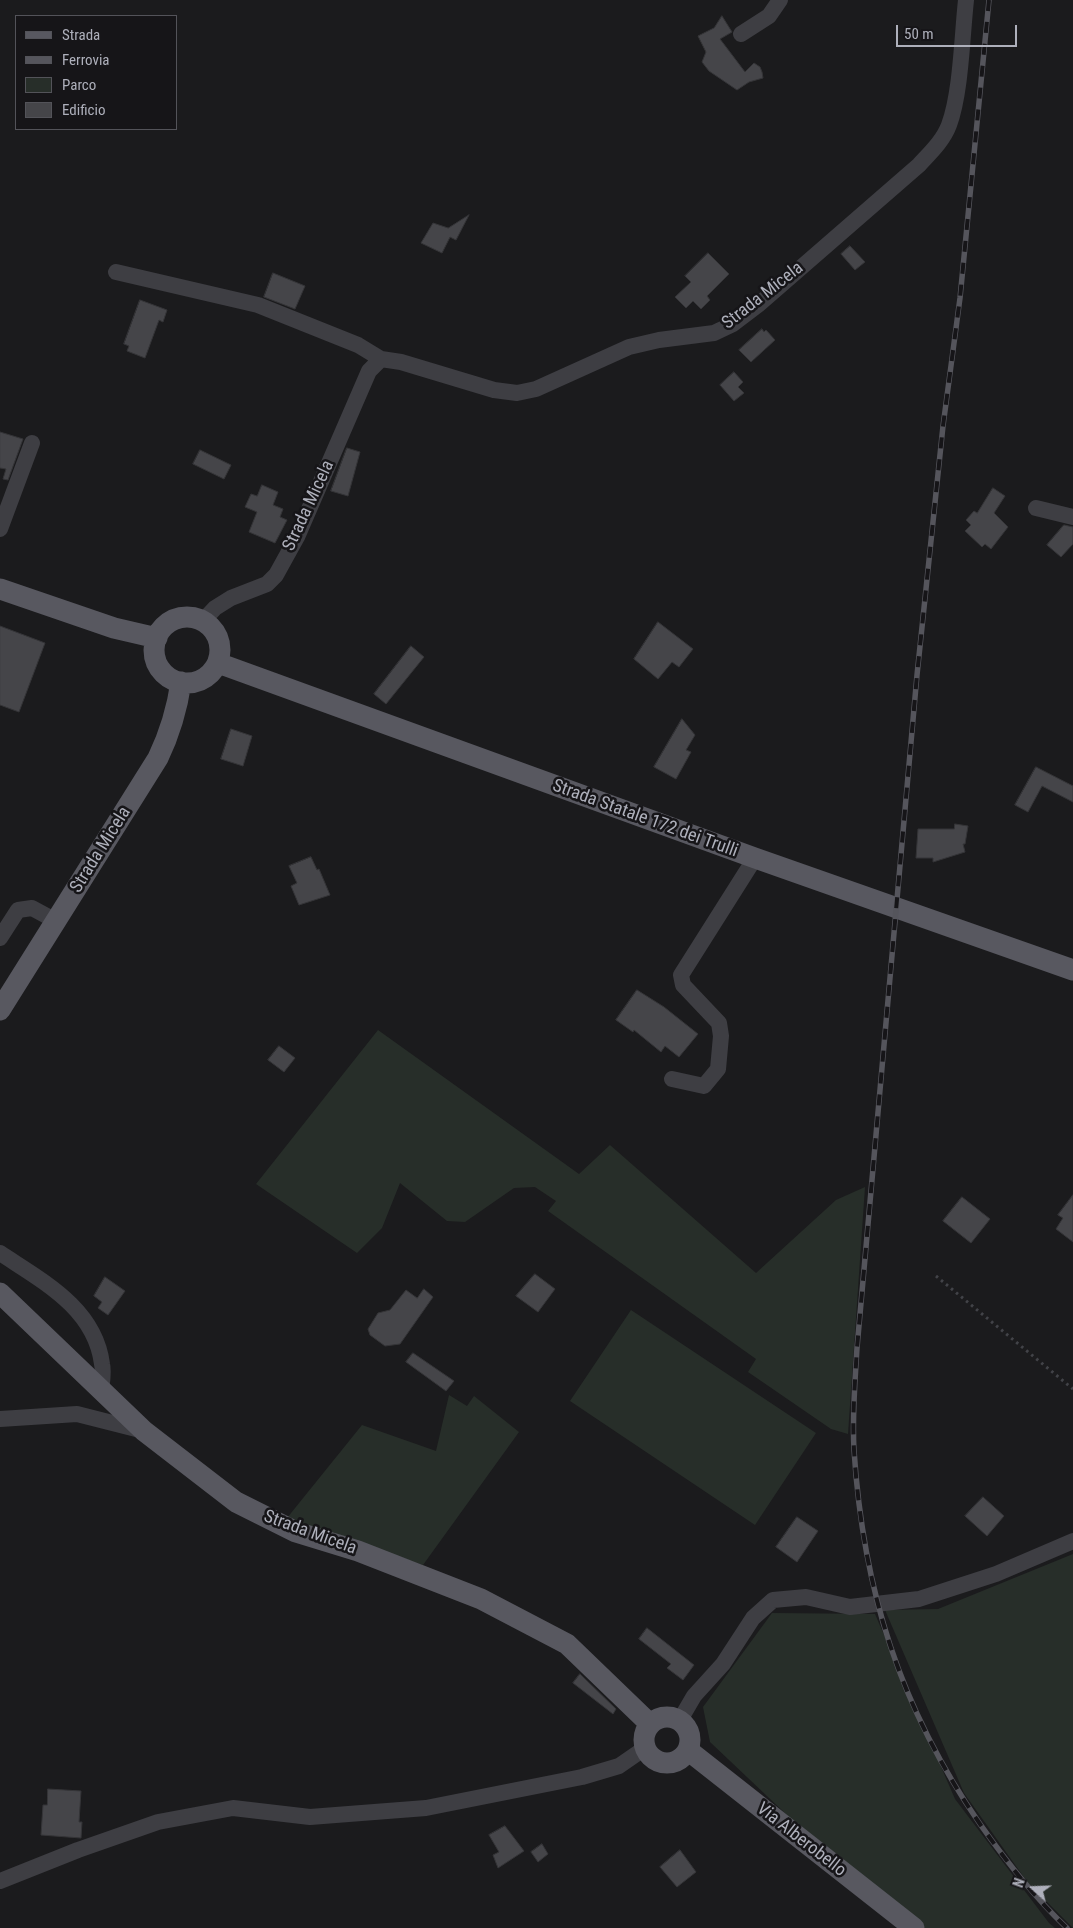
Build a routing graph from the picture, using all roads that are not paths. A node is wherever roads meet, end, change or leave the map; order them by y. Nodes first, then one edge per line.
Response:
1 (780, 0) edge
2 (966, 0) edge
3 (742, 34) dead end
4 (116, 272) dead end
5 (381, 359) junction
6 (32, 443) dead end
7 (1036, 508) dead end
8 (1073, 516) edge
9 (0, 529) edge
10 (0, 589) edge
11 (203, 621) junction
12 (157, 638) junction
13 (218, 663) junction
14 (181, 682) junction
15 (755, 858) junction
16 (56, 921) junction
17 (0, 938) edge
18 (1073, 970) edge
19 (0, 1010) edge
20 (672, 1079) dead end
21 (0, 1253) edge
22 (0, 1293) edge
23 (102, 1391) junction
24 (0, 1419) edge
25 (144, 1431) junction
26 (1073, 1540) edge
27 (680, 1720) junction
28 (650, 1724) junction
29 (645, 1748) junction
30 (689, 1751) junction
31 (0, 1882) edge
32 (914, 1928) edge

1 - 3 street
2 - 5 street, Strada Micela
4 - 5 street, Strada Micela
5 - 11 street, Strada Micela
6 - 9 street
7 - 8 street
10 - 12 main road
11 - 12 main road
11 - 13 main road
12 - 14 main road
13 - 14 main road
13 - 15 main road, Strada Statale 172 dei Trulli
14 - 16 main road, Strada Micela
15 - 18 main road, Strada Statale 172 dei Trulli
15 - 20 street
16 - 17 street
16 - 19 main road, Strada Micela
21 - 23 street
22 - 23 main road, Strada Micela
23 - 25 main road, Strada Micela
24 - 25 street
25 - 28 main road, Strada Micela
26 - 27 street
27 - 28 main road
27 - 30 main road
28 - 29 main road
29 - 30 main road
29 - 31 street
30 - 32 main road, Via Alberobello

